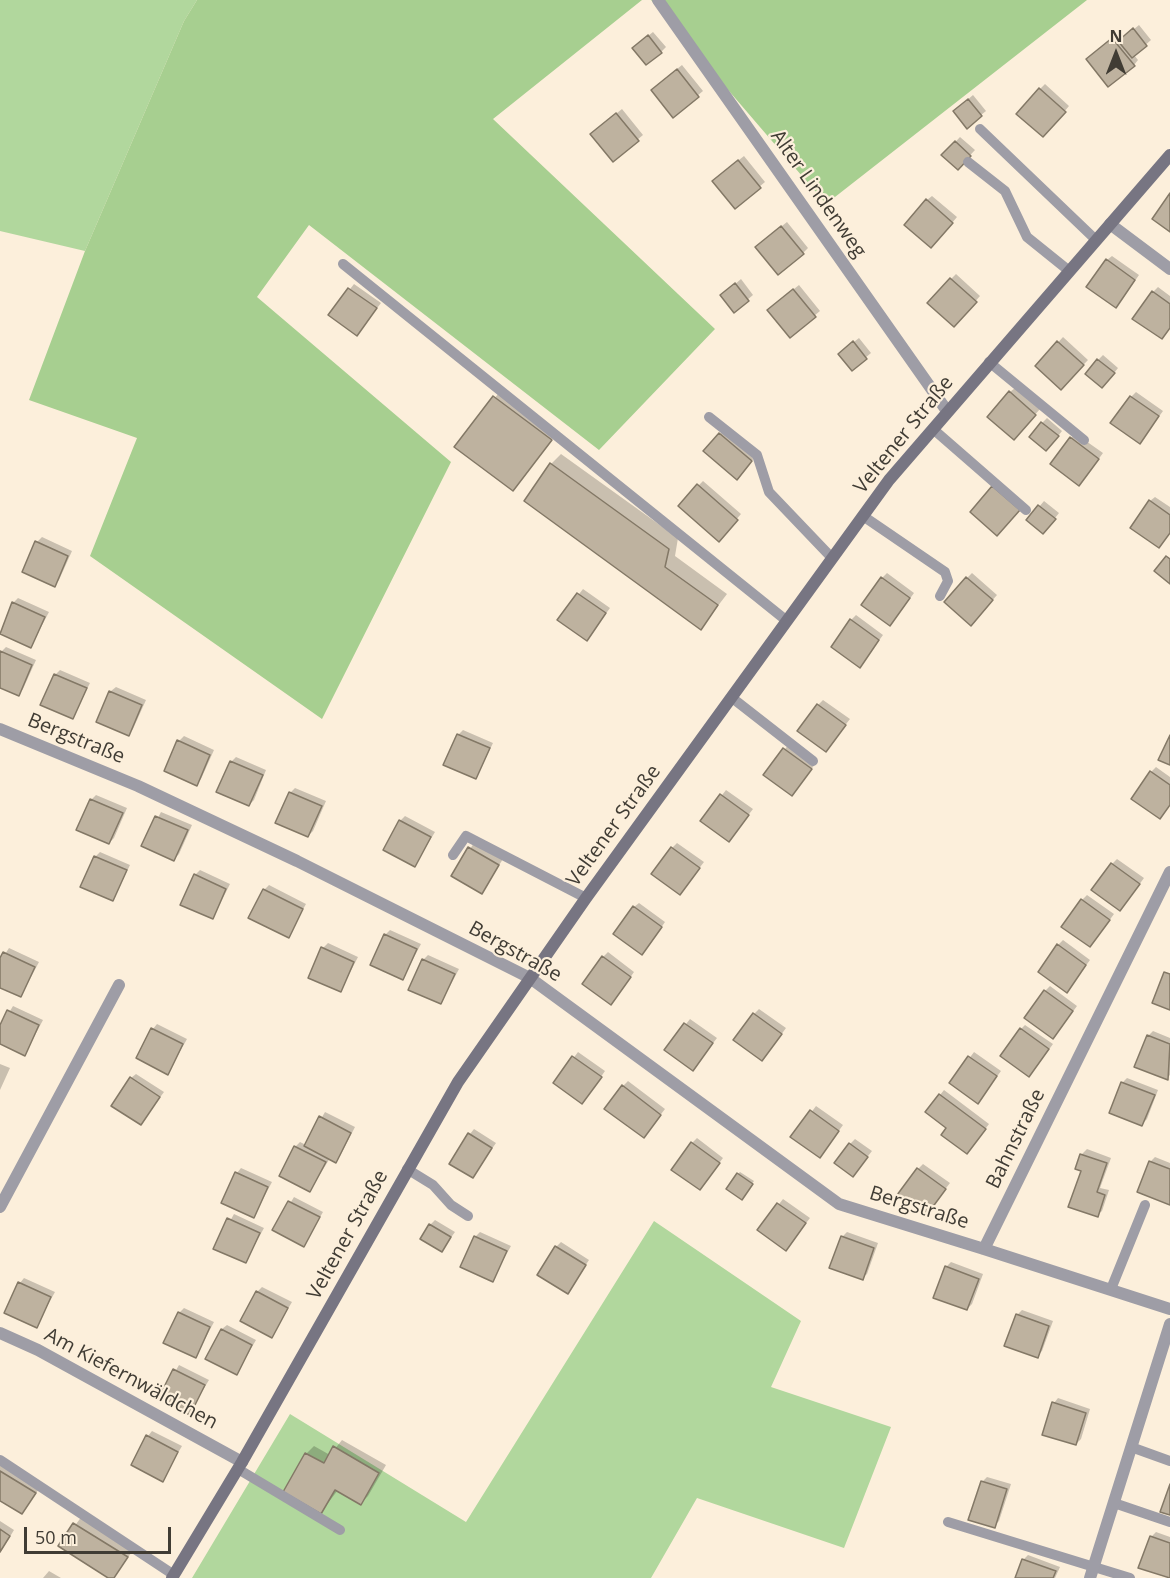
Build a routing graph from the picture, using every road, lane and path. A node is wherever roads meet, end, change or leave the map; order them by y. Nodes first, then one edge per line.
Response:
1 (658, 0) edge
2 (980, 129) dead end
3 (1169, 158) edge
4 (968, 162) dead end
5 (1110, 224) junction
6 (1096, 240) junction
7 (343, 264) dead end
8 (1170, 269) edge
9 (1068, 270) junction
10 (989, 362) junction
11 (947, 411) junction
12 (709, 417) dead end
13 (933, 429) junction
14 (1084, 440) dead end
15 (1026, 510) dead end
16 (863, 516) junction
17 (832, 558) junction
18 (940, 596) dead end
19 (787, 621) junction
20 (731, 697) junction
21 (0, 729) edge
22 (813, 761) dead end
23 (453, 855) dead end
24 (1170, 872) edge
25 (586, 898) junction
26 (530, 978) junction
27 (119, 985) dead end
28 (407, 1168) junction
29 (1145, 1205) dead end
30 (0, 1207) edge
31 (468, 1216) dead end
32 (984, 1249) junction
33 (1111, 1289) junction
34 (1170, 1309) edge
35 (1170, 1324) edge
36 (0, 1333) edge
37 (1131, 1447) junction
38 (0, 1460) edge
39 (1170, 1461) edge
40 (240, 1465) junction
41 (1114, 1503) junction
42 (948, 1522) dead end
43 (1170, 1522) edge
44 (340, 1530) dead end
45 (1092, 1572) edge
46 (173, 1576) edge
47 (1130, 1578) edge

1 - 11 street, Alter Lindenweg
2 - 6 lane
3 - 5 main road, Veltener Straße
4 - 9 lane
5 - 6 main road, Veltener Straße
5 - 8 street
6 - 9 main road, Veltener Straße
7 - 19 lane
9 - 10 main road, Veltener Straße
10 - 11 main road, Veltener Straße
10 - 14 lane
11 - 13 main road, Veltener Straße
12 - 17 lane
13 - 15 lane
13 - 16 main road, Veltener Straße
16 - 17 main road, Veltener Straße
16 - 18 lane
17 - 19 main road, Veltener Straße
19 - 20 main road, Veltener Straße
20 - 22 lane
20 - 25 main road, Veltener Straße
21 - 26 street, Bergstraße
23 - 25 lane
24 - 32 street, Bahnstraße
25 - 26 main road, Veltener Straße
26 - 28 main road, Veltener Straße
26 - 32 street, Bergstraße
27 - 30 street
28 - 31 lane
28 - 40 main road, Veltener Straße
29 - 33 lane
32 - 33 street
33 - 34 street
35 - 37 street
36 - 40 street, Am Kiefernwäldchen
37 - 39 lane
37 - 41 street
38 - 46 lane
40 - 44 lane
40 - 46 main road, Veltener Straße
41 - 43 lane
41 - 45 street
42 - 45 lane
45 - 47 lane

